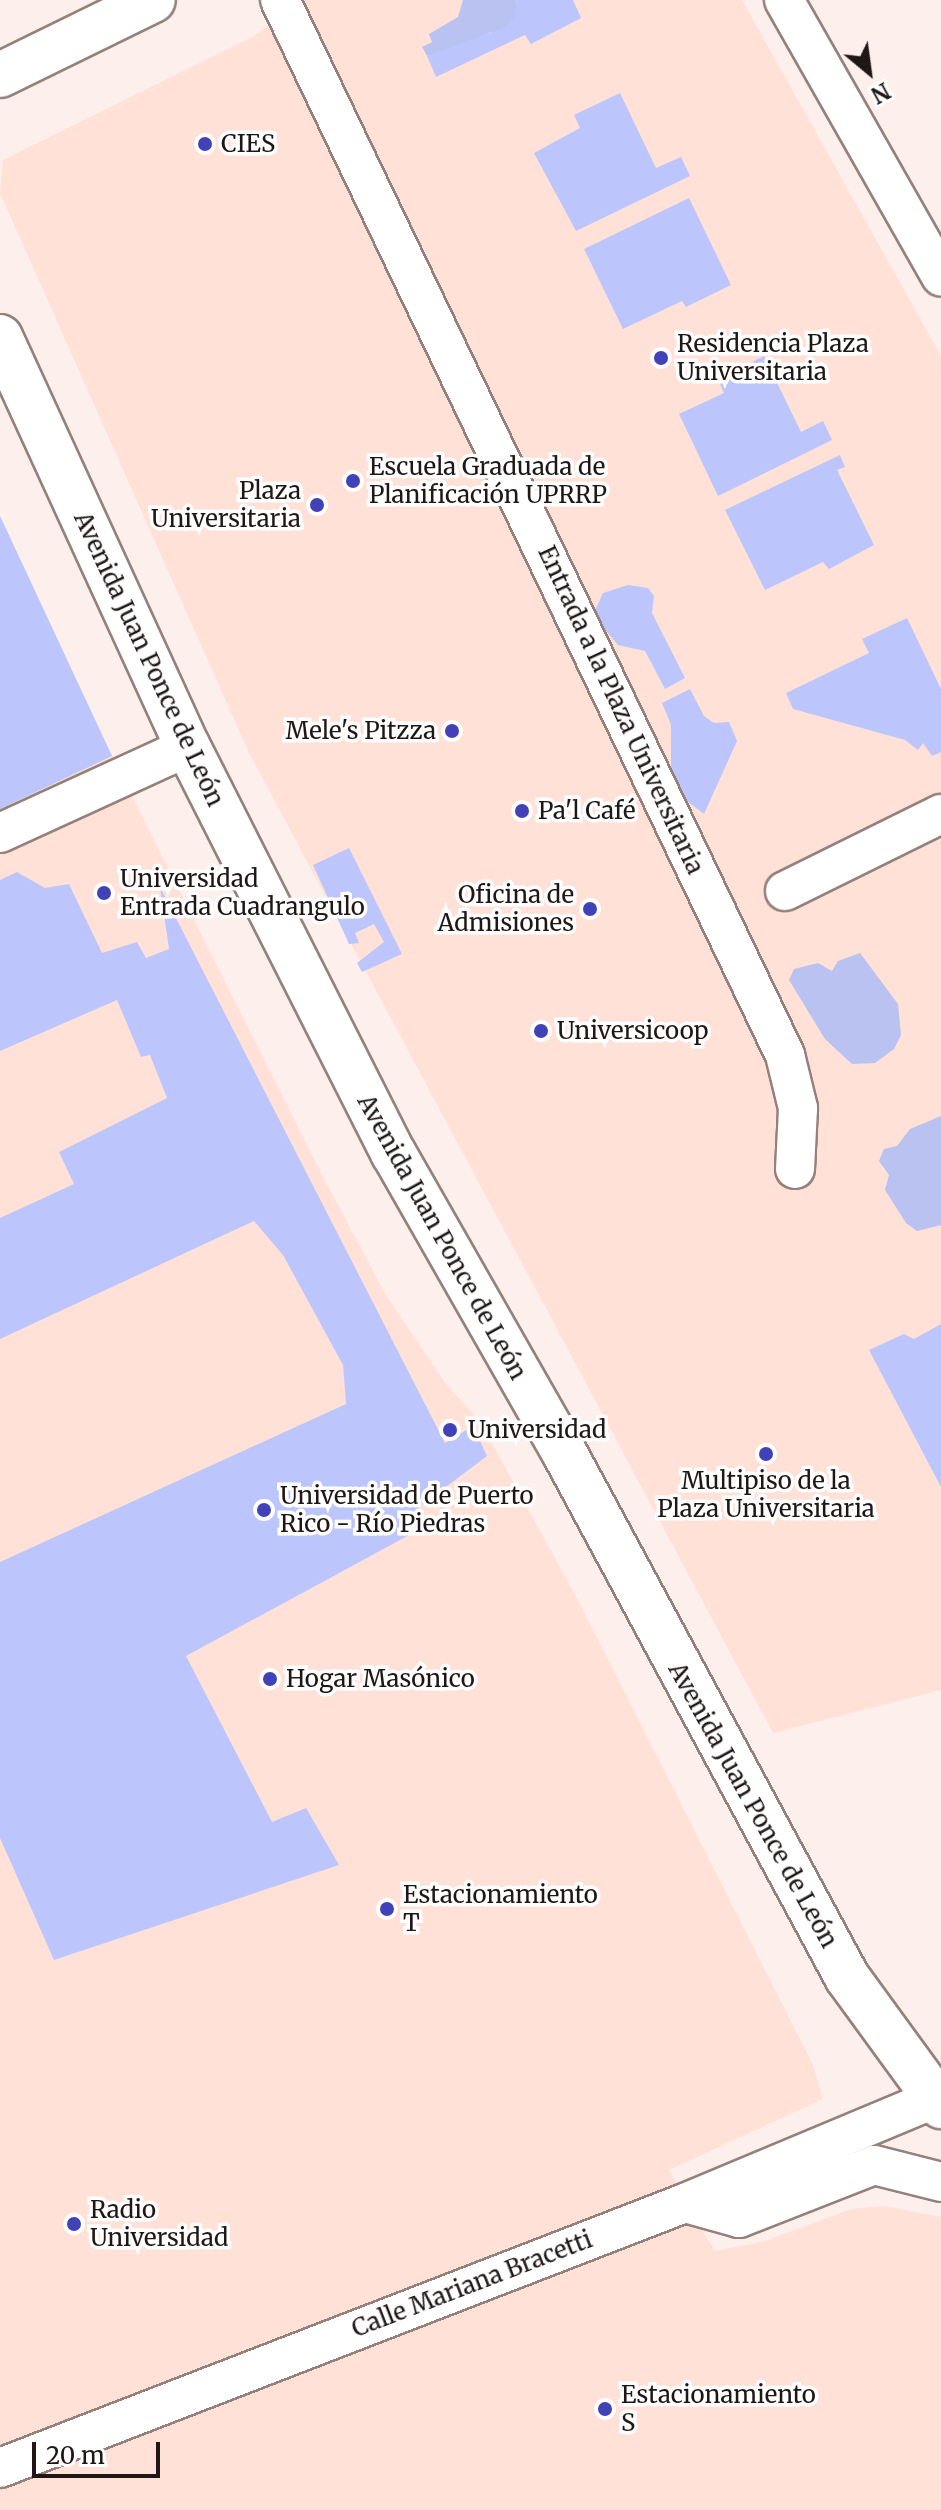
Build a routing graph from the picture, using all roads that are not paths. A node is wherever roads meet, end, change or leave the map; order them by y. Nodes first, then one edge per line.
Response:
1 (153, 0) edge
2 (280, 0) edge
3 (784, 0) edge
4 (0, 75) edge
5 (941, 276) edge
6 (0, 337) edge
7 (188, 747) junction
8 (941, 814) edge
9 (0, 833) edge
10 (785, 891) dead end
11 (795, 1169) dead end
12 (939, 2100) edge
13 (941, 2182) edge
14 (685, 2203) junction
15 (0, 2468) edge

1 - 4 street
2 - 11 street, Entrada a la Plaza Universitaria
3 - 5 street
6 - 7 street, Avenida Juan Ponce de León
7 - 9 street
7 - 12 street, Avenida Juan Ponce de León
8 - 10 street
12 - 14 street, Calle Mariana Bracetti
13 - 14 street
14 - 15 street, Calle Mariana Bracetti

